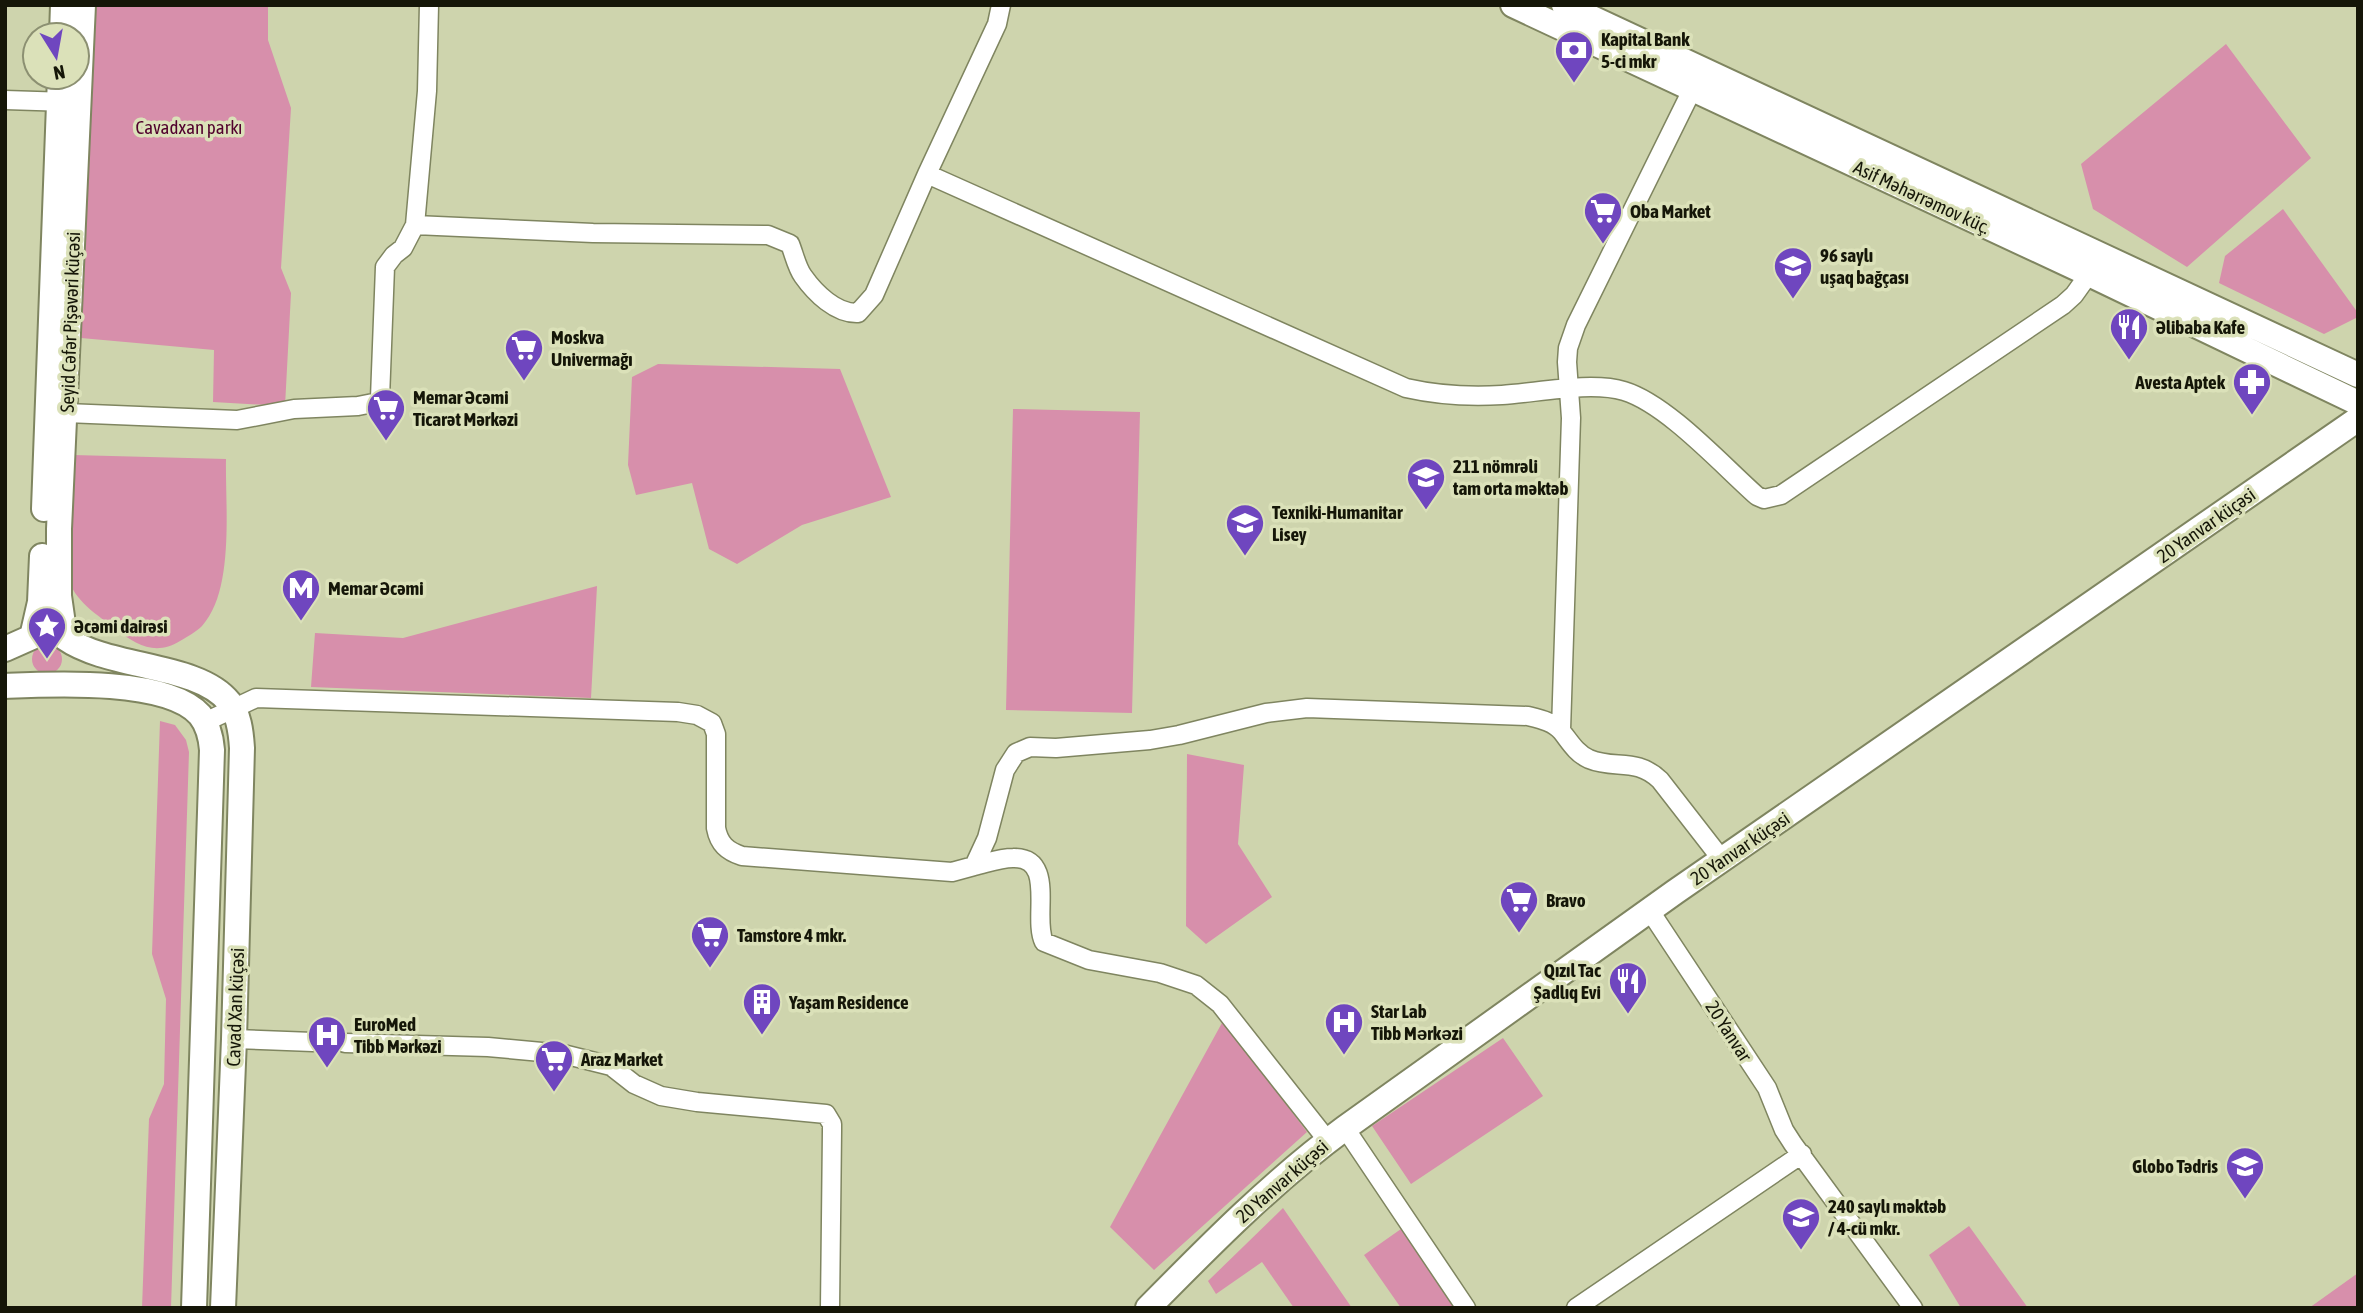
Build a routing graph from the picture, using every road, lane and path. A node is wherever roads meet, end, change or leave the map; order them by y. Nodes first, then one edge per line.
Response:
1 (83, 5) edge
2 (429, 5) edge
3 (1001, 5) edge
4 (1513, 5) edge
5 (1564, 5) edge
6 (1697, 79) junction
7 (65, 91) edge
8 (5, 100) edge
9 (69, 102) junction
10 (927, 174) junction
11 (415, 225) junction
12 (2089, 274) junction
13 (2351, 372) edge
14 (2324, 387) junction
15 (1568, 388) junction
16 (2358, 403) edge
17 (66, 413) junction
18 (2358, 419) edge
19 (2286, 470) junction
20 (32, 637) junction
21 (65, 638) junction
22 (5, 649) edge
23 (44, 684) junction
24 (5, 686) edge
25 (233, 707) junction
26 (205, 722) junction
27 (1561, 730) junction
28 (1723, 861) junction
29 (974, 866) junction
30 (1650, 911) junction
31 (234, 1039) junction
32 (313, 1042) tunnel mouth
33 (345, 1043) tunnel mouth
34 (1336, 1135) junction
35 (1801, 1154) junction
36 (1912, 1306) edge
37 (194, 1308) edge
38 (223, 1308) edge
39 (830, 1308) edge
40 (1147, 1308) edge
41 (1466, 1308) edge
42 (1576, 1308) edge

1 - 9 street, Seyid Cəfər Pişəvəri küçəsi
2 - 11 street
3 - 10 street
4 - 6 street, Asif Məhərrəmov küç.
5 - 6 street, Asif Məhərrəmov küç.
6 - 12 street, Asif Məhərrəmov küç.
6 - 13 street, Asif Məhərrəmov küç.
6 - 15 street
7 - 9 street, Seyid Cəfər Pişəvəri küçəsi
8 - 9 street
9 - 17 street, Seyid Cəfər Pişəvəri küçəsi
9 - 20 street, Seyid Cəfər Pişəvəri küçəsi
10 - 11 street
10 - 15 street
11 - 17 street
12 - 14 street, Asif Məhərrəmov küç.
12 - 15 street
14 - 16 street, Asif Məhərrəmov küç.
14 - 19 street
15 - 27 street
17 - 21 street, Seyid Cəfər Pişəvəri küçəsi
18 - 19 street, 20 Yanvar küçəsi
19 - 28 street, 20 Yanvar küçəsi
20 - 21 street
20 - 22 street
20 - 23 street
21 - 23 street
21 - 25 street
23 - 24 street
23 - 26 street
25 - 26 street
25 - 29 street
25 - 31 street, Cavad Xan küçəsi
26 - 37 street, Cavad Xan küçəsi
27 - 28 street
27 - 29 street
28 - 30 street, 20 Yanvar küçəsi
29 - 34 street
30 - 34 street, 20 Yanvar küçəsi
30 - 35 street, 20 Yanvar
31 - 32 street
31 - 38 street, Cavad Xan küçəsi
33 - 39 street
34 - 40 street, 20 Yanvar küçəsi
34 - 41 street
35 - 36 street, 20 Yanvar
35 - 42 street

